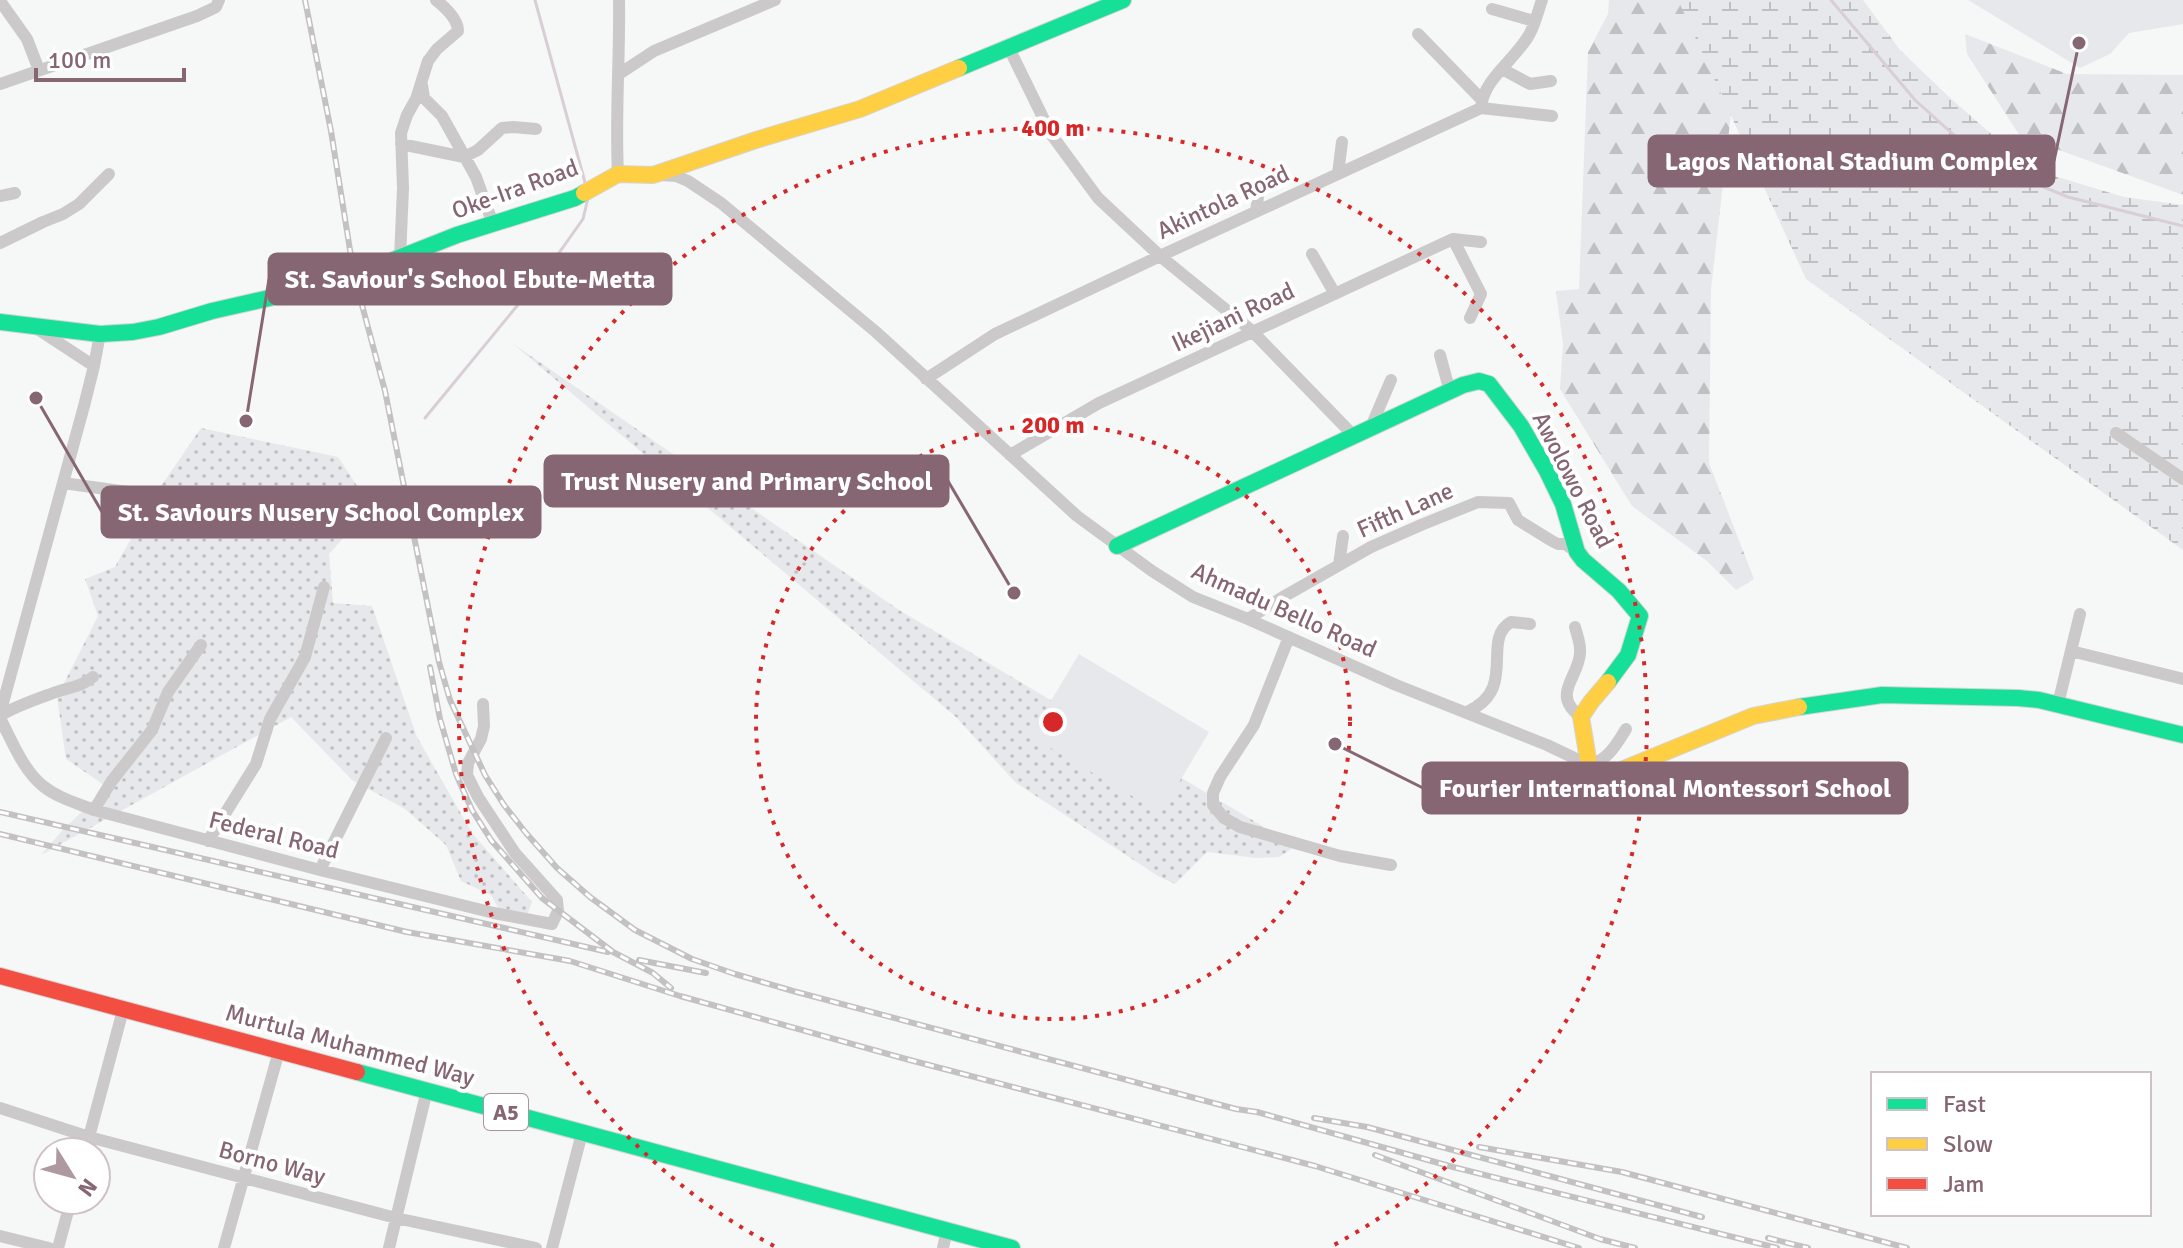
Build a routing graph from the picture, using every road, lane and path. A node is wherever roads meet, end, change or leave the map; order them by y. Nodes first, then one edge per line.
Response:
1 (219, 0) edge
2 (436, 0) edge
3 (619, 0) edge
4 (775, 0) edge
5 (1123, 0) edge
6 (1542, 0) edge
7 (0, 1) edge
8 (1492, 9) dead end
9 (1534, 21) junction
10 (1418, 34) dead end
11 (1008, 46) junction
12 (1502, 69) junction
13 (39, 70) junction
14 (619, 74) junction
15 (1551, 81) dead end
16 (422, 82) junction
17 (0, 84) edge
18 (1482, 104) junction
19 (1552, 116) dead end
20 (536, 129) dead end
21 (1342, 142) dead end
22 (401, 144) junction
23 (464, 157) junction
24 (109, 174) dead end
25 (618, 174) junction
26 (1338, 174) junction
27 (653, 175) junction
28 (1260, 183) dead end
29 (15, 193) dead end
30 (0, 196) edge
31 (1256, 211) junction
32 (493, 224) junction
33 (1453, 239) junction
34 (1481, 242) dead end
35 (0, 243) edge
36 (1312, 254) dead end
37 (1160, 256) junction
38 (400, 259) junction
39 (1335, 294) junction
40 (1470, 318) dead end
41 (0, 322) edge
42 (33, 327) junction
43 (1252, 331) junction
44 (100, 334) junction
45 (1440, 355) dead end
46 (94, 366) junction
47 (926, 379) junction
48 (1391, 380) dead end
49 (1450, 392) junction
50 (1362, 432) junction
51 (2116, 433) dead end
52 (1010, 455) junction
53 (2183, 479) edge
54 (63, 483) junction
55 (210, 508) dead end
56 (1343, 536) dead end
57 (1117, 546) junction
58 (1577, 552) junction
59 (1339, 565) junction
60 (324, 587) dead end
61 (2080, 614) dead end
62 (1248, 619) junction
63 (1530, 624) dead end
64 (1575, 627) dead end
65 (1289, 637) junction
66 (201, 645) dead end
67 (2071, 651) junction
68 (93, 677) dead end
69 (5, 678) edge
70 (2183, 679) edge
71 (483, 704) dead end
72 (2058, 704) junction
73 (1467, 712) junction
74 (0, 716) edge
75 (1581, 717) junction
76 (1626, 729) dead end
77 (2183, 735) edge
78 (386, 738) dead end
79 (1593, 772) junction
80 (94, 810) junction
81 (208, 841) junction
82 (1391, 865) dead end
83 (320, 870) junction
84 (0, 976) edge
85 (123, 1010) junction
86 (279, 1051) junction
87 (427, 1090) junction
88 (0, 1108) edge
89 (582, 1133) junction
90 (86, 1136) edge
91 (89, 1136) edge
92 (112, 1143) edge
93 (243, 1178) junction
94 (67, 1216) edge
95 (396, 1218) junction
96 (947, 1230) junction
97 (0, 1236) edge
98 (49, 1248) edge
99 (58, 1248) edge
100 (224, 1248) edge
101 (389, 1248) edge
102 (536, 1248) edge
103 (552, 1248) edge
104 (943, 1248) edge
105 (1012, 1248) edge

1 - 13 street
2 - 16 street
3 - 14 street
4 - 14 street
5 - 11 street, Oke-Ira Road
6 - 9 street
7 - 13 street
8 - 9 street
9 - 12 street
10 - 18 street
11 - 27 street, Oke-Ira Road
11 - 37 street
12 - 15 street
12 - 18 street
13 - 17 street
14 - 25 street
16 - 22 street
16 - 23 street
18 - 19 street
18 - 26 street, Akintola Road
20 - 23 street
21 - 26 street
22 - 23 street
22 - 38 street
23 - 32 street
24 - 35 street
25 - 27 street, Oke-Ira Road
25 - 32 street, Oke-Ira Road
26 - 31 street, Akintola Road
27 - 47 street, Ahmadu Bello Road
28 - 31 street
29 - 30 street
31 - 37 street, Akintola Road
32 - 38 street, Oke-Ira Road
33 - 34 street
33 - 39 street, Ikejiani Road
33 - 40 street
36 - 39 street
37 - 43 street
37 - 47 street, Akintola Road
38 - 44 street, Oke-Ira Road
39 - 43 street, Ikejiani Road
41 - 42 street, Oke-Ira Road
42 - 44 street, Oke-Ira Road
42 - 46 street
43 - 50 street
43 - 52 street, Ikejiani Road
44 - 46 street
45 - 49 street
46 - 54 street
47 - 52 street, Ahmadu Bello Road
48 - 50 street
49 - 50 street, Awolowo Road
49 - 58 street, Awolowo Road
50 - 57 street, Awolowo Road
51 - 53 street
52 - 57 street, Ahmadu Bello Road
54 - 55 street
54 - 69 street
56 - 59 street
57 - 62 street, Ahmadu Bello Road
58 - 59 street, Fifth Lane
58 - 75 street, Awolowo Road
59 - 62 street, Fifth Lane
60 - 81 street
61 - 67 street
62 - 65 street, Ahmadu Bello Road
63 - 73 street
64 - 75 street
65 - 73 street, Ahmadu Bello Road
65 - 82 street
66 - 80 street
67 - 70 street
67 - 72 street
68 - 74 street
69 - 74 street
71 - 83 street, Federal Road
72 - 77 street
72 - 79 street
73 - 79 street, Ahmadu Bello Road
74 - 80 street, Federal Road
75 - 79 street
76 - 79 street
78 - 83 street
80 - 81 street, Federal Road
81 - 83 street, Federal Road
84 - 85 street, Murtula Muhammed Way / A5
85 - 86 street, Murtula Muhammed Way / A5
85 - 91 street
86 - 87 street, Murtula Muhammed Way / A5
86 - 93 street
87 - 89 street, Murtula Muhammed Way / A5
87 - 95 street
88 - 90 street, Borno Way
89 - 96 street, Murtula Muhammed Way / A5
89 - 103 street
92 - 93 street, Borno Way
93 - 95 street, Borno Way
93 - 100 street
94 - 99 street
95 - 101 street
95 - 102 street, Borno Way
96 - 104 street
96 - 105 street, Murtula Muhammed Way / A5
97 - 98 street

